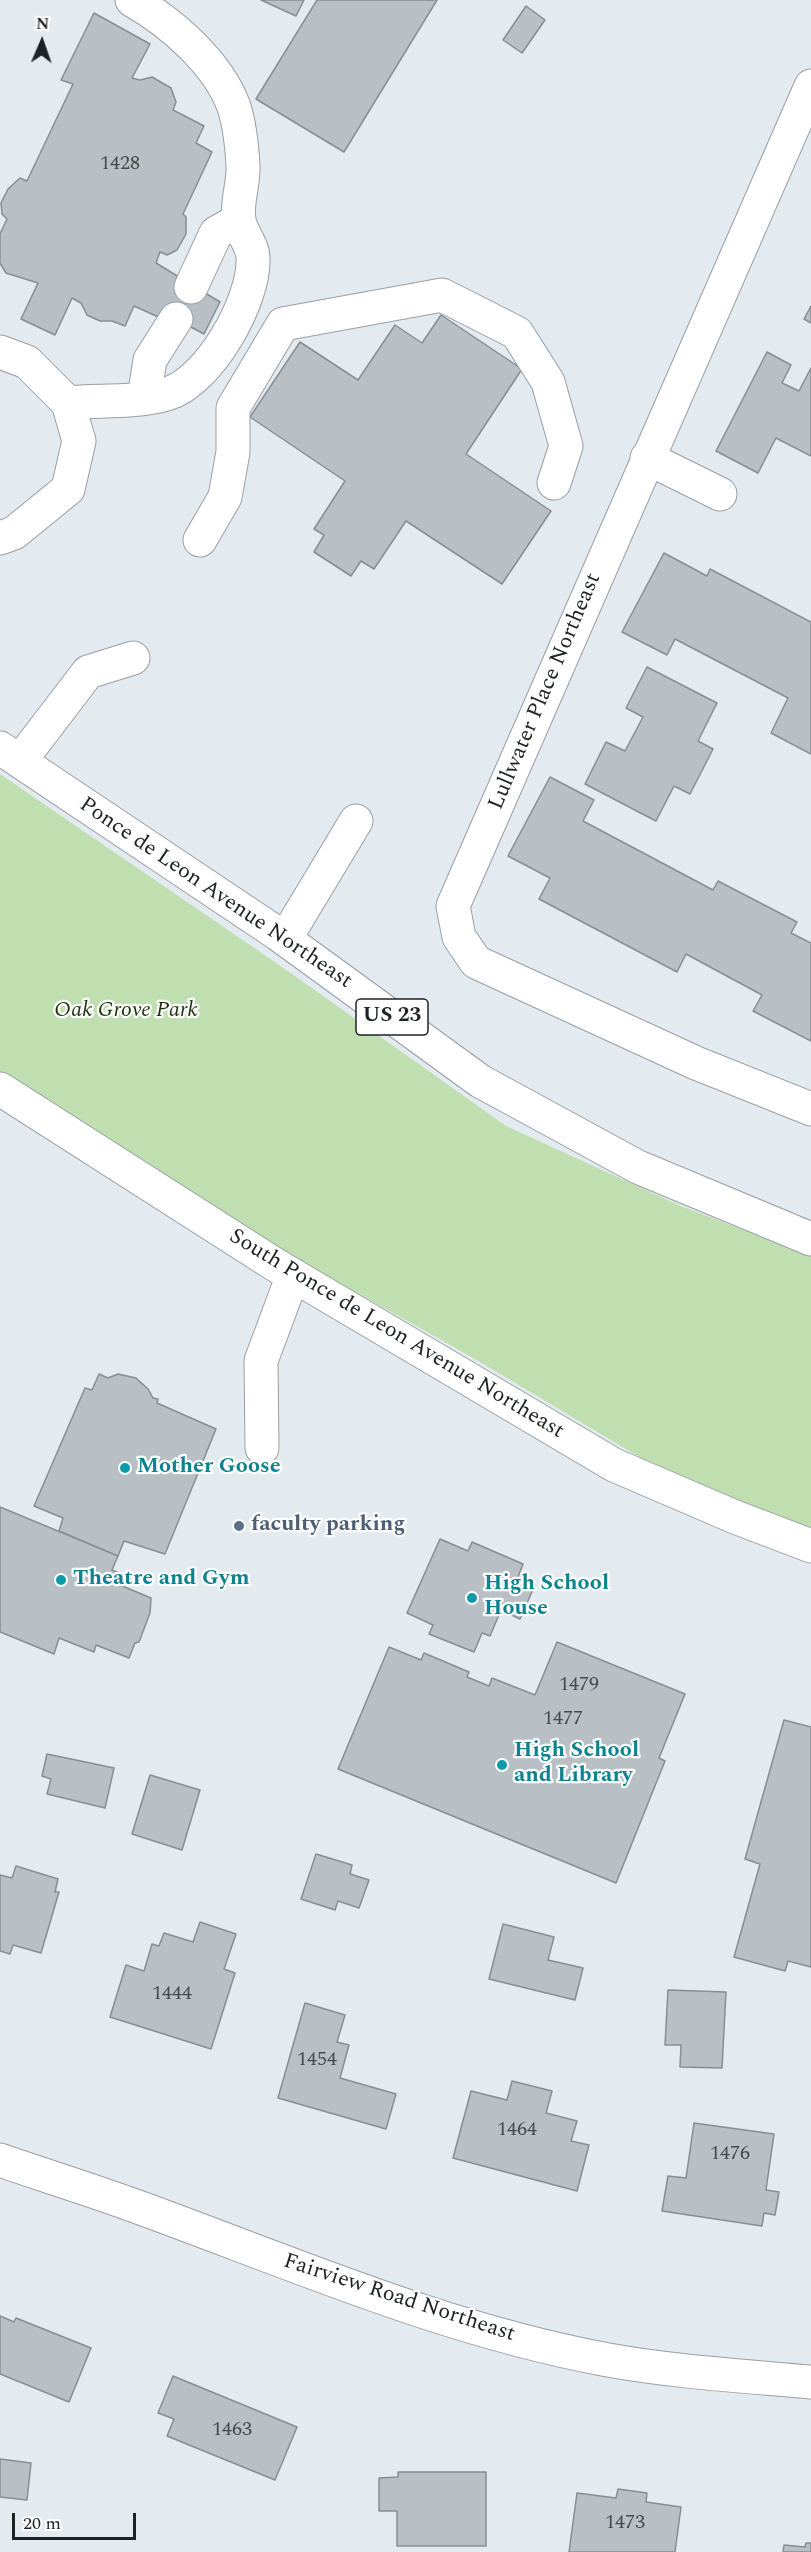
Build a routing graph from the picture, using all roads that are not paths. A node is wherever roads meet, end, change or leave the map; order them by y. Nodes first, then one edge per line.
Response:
1 (132, 0) edge
2 (811, 86) edge
3 (239, 220) junction
4 (191, 286) dead end
5 (176, 319) dead end
6 (0, 352) edge
7 (144, 398) junction
8 (68, 403) junction
9 (647, 458) junction
10 (554, 483) dead end
11 (720, 494) dead end
12 (0, 538) edge
13 (201, 540) dead end
14 (133, 658) dead end
15 (10, 754) edge
16 (356, 821) dead end
17 (285, 939) junction
18 (0, 1089) edge
19 (811, 1109) edge
20 (811, 1239) edge
21 (293, 1275) junction
22 (262, 1448) dead end
23 (811, 1546) edge
24 (0, 2160) edge
25 (811, 2382) edge

1 - 3 main road
2 - 9 main road, Lullwater Place Northeast
3 - 4 main road
3 - 7 main road
5 - 7 main road
6 - 8 main road
7 - 8 main road
8 - 12 main road
9 - 11 main road
9 - 19 main road, Lullwater Place Northeast
10 - 13 main road
14 - 15 main road
15 - 17 main road, Ponce de Leon Avenue Northeast / US 23
16 - 17 main road
17 - 20 main road, Ponce de Leon Avenue Northeast / US 23
18 - 21 main road, South Ponce de Leon Avenue Northeast
21 - 22 main road
21 - 23 main road, South Ponce de Leon Avenue Northeast
24 - 25 main road, Fairview Road Northeast

